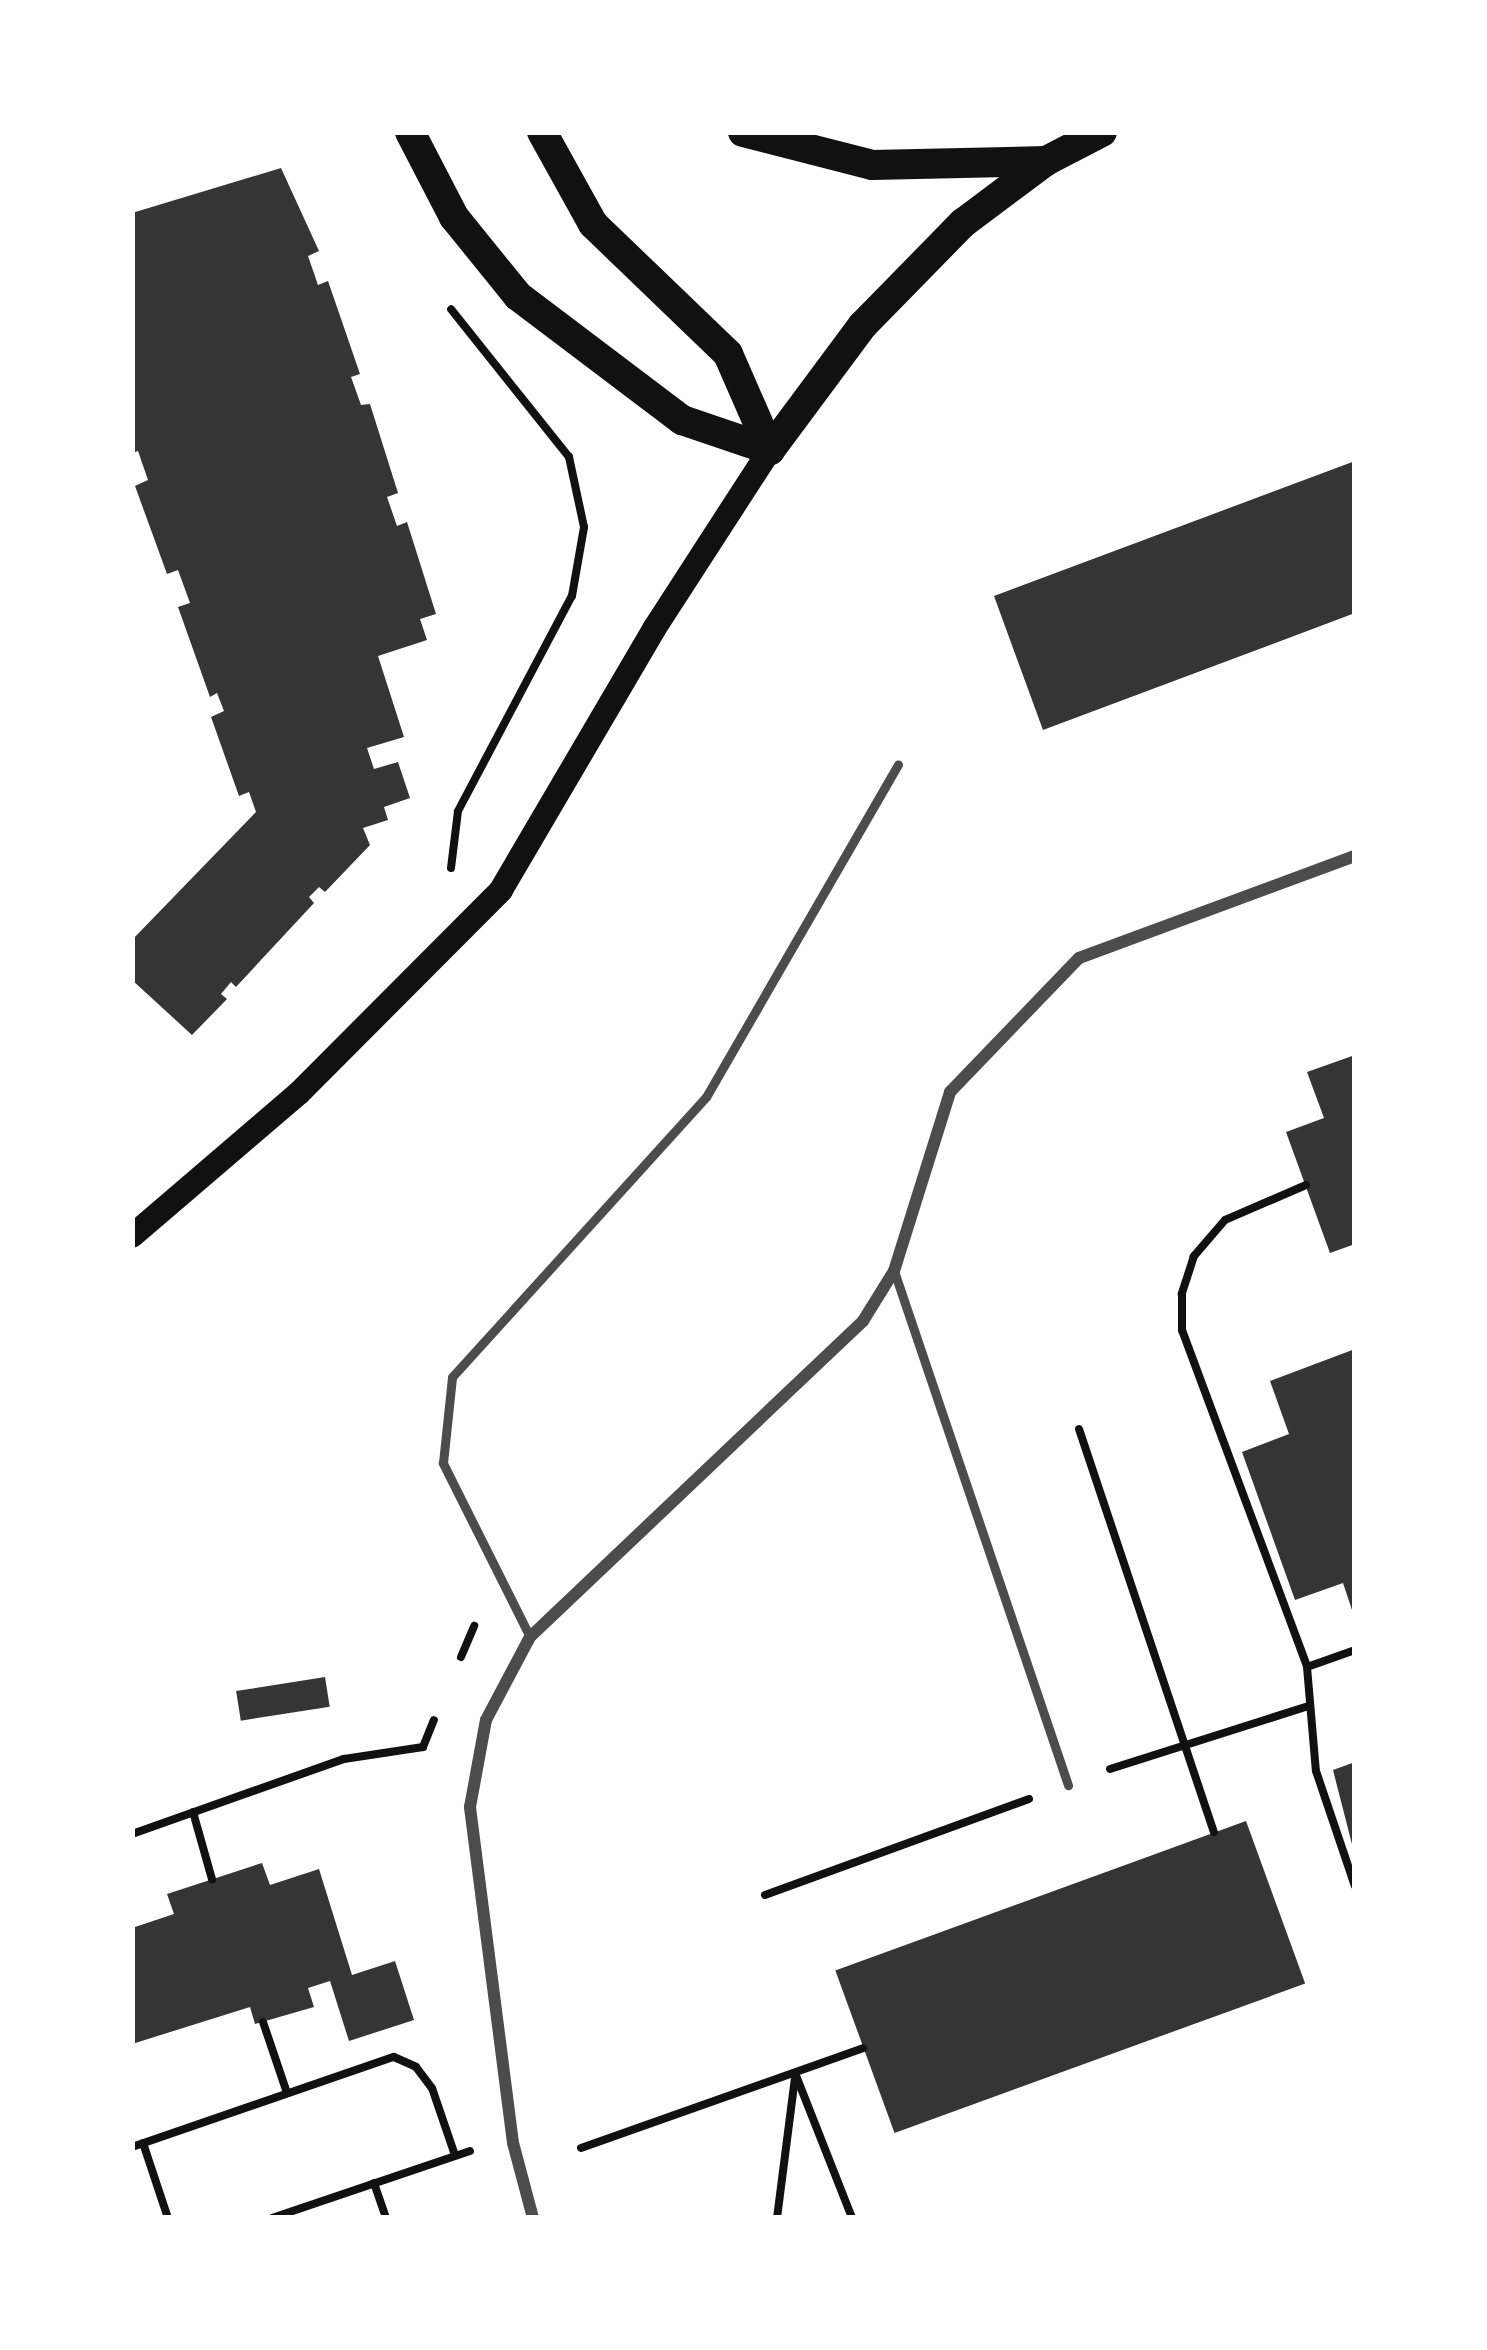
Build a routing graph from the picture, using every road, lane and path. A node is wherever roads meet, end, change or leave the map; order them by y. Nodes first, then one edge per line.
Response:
1 (410, 132) edge
2 (542, 132) edge
3 (743, 132) edge
4 (1102, 132) edge
5 (1046, 161) junction
6 (441, 292) dead end
7 (770, 450) junction
8 (898, 765) dead end
9 (1355, 856) edge
10 (446, 949) junction
11 (1306, 1186) dead end
12 (132, 1236) edge
13 (894, 1271) junction
14 (1078, 1429) dead end
15 (477, 1619) dead end
16 (530, 1636) junction
17 (1355, 1650) edge
18 (459, 1662) dead end
19 (1307, 1667) junction
20 (441, 1704) dead end
21 (1309, 1706) junction
22 (1179, 1744) junction
23 (1068, 1785) junction
24 (193, 1813) junction
25 (1214, 1832) dead end
26 (132, 1834) edge
27 (212, 1879) dead end
28 (1355, 1886) edge
29 (766, 1895) dead end
30 (263, 2022) dead end
31 (863, 2048) dead end
32 (795, 2073) junction
33 (287, 2093) junction
34 (513, 2143) junction
35 (143, 2144) junction
36 (132, 2147) edge
37 (580, 2148) dead end
38 (455, 2155) junction
39 (374, 2183) junction
40 (168, 2218) edge
41 (272, 2218) edge
42 (386, 2218) edge
43 (532, 2218) edge
44 (777, 2218) edge
45 (852, 2218) edge

1 - 7 main road
2 - 7 main road
3 - 5 main road
4 - 5 main road
5 - 7 main road
6 - 10 path
7 - 10 main road
8 - 16 lane
9 - 13 street
10 - 12 main road
11 - 19 path
13 - 16 street
13 - 23 lane
14 - 22 path
15 - 18 path
16 - 34 street
17 - 19 path
19 - 21 path
20 - 24 path
21 - 22 path
21 - 28 path
22 - 23 path
22 - 25 path
23 - 29 path
24 - 26 path
24 - 27 path
30 - 33 path
31 - 32 path
32 - 37 path
32 - 44 path
32 - 45 path
33 - 35 path
33 - 38 path
34 - 38 path
34 - 43 street
35 - 36 path
35 - 40 path
38 - 39 path
39 - 41 path
39 - 42 path

